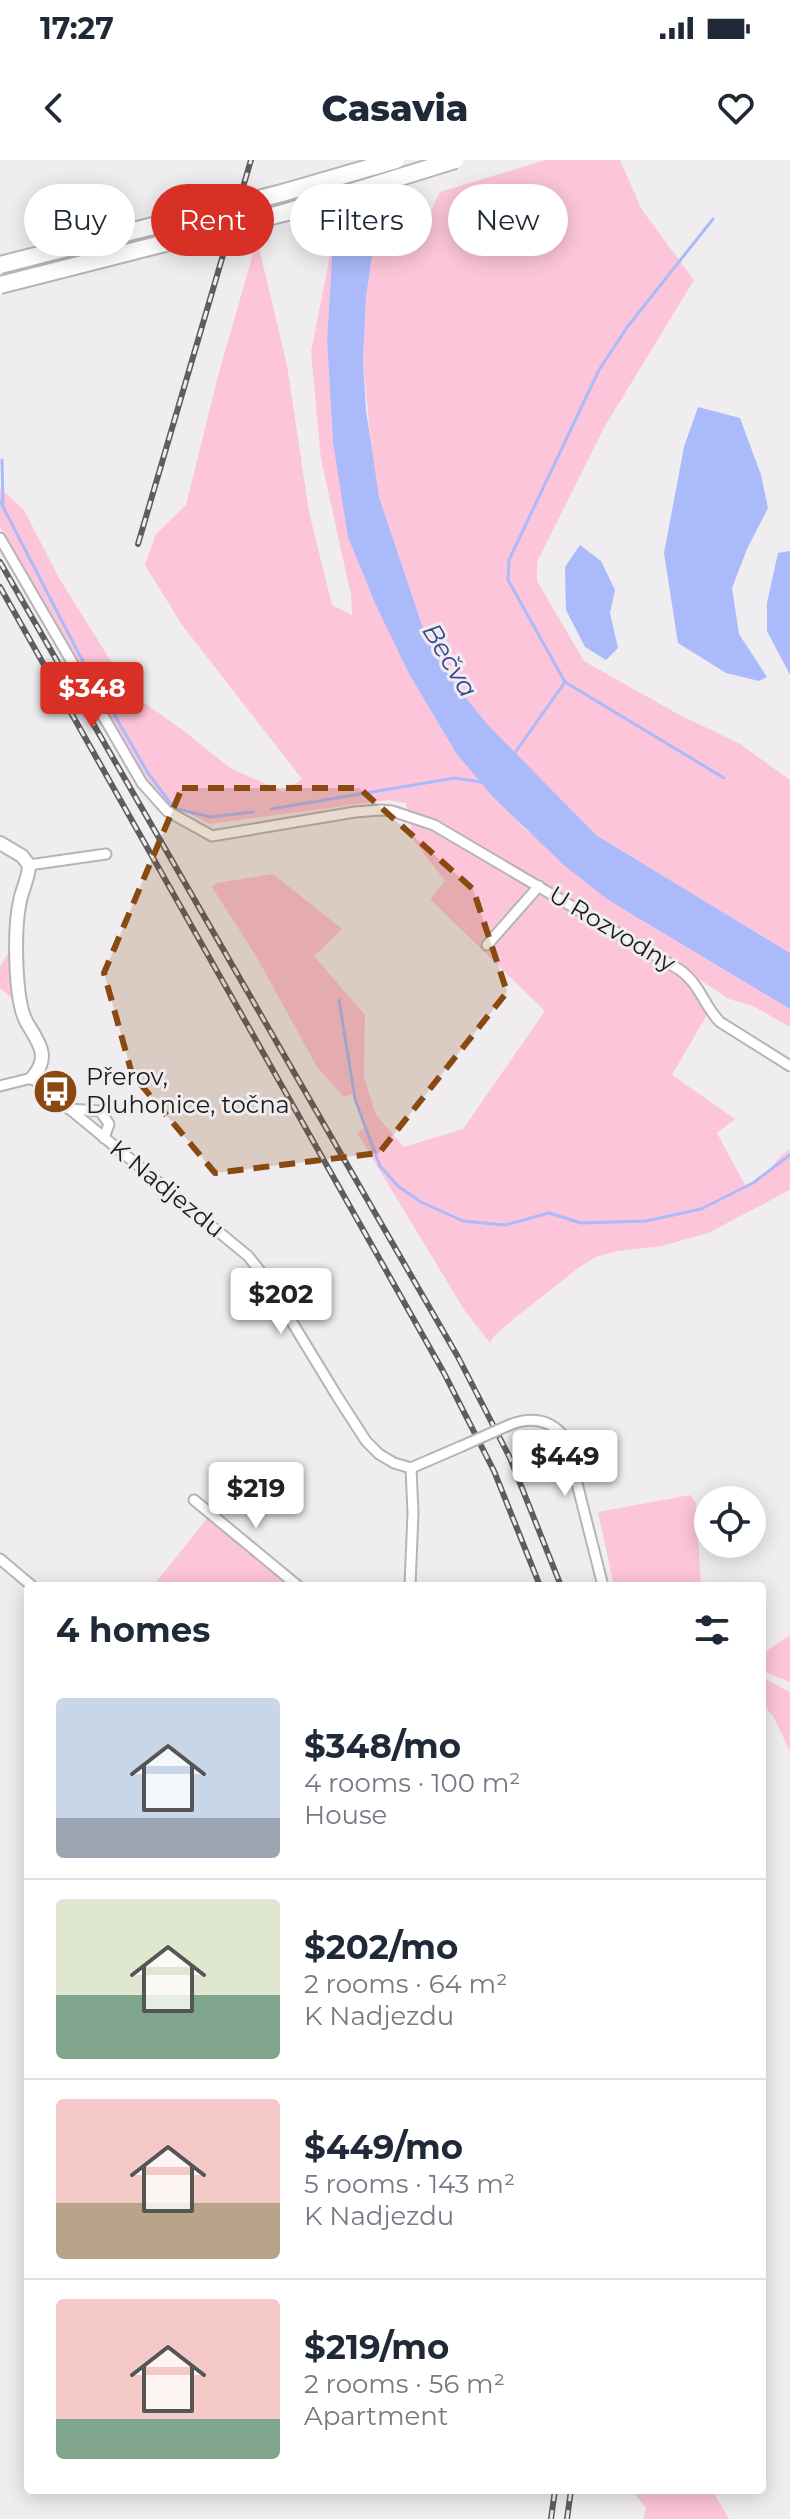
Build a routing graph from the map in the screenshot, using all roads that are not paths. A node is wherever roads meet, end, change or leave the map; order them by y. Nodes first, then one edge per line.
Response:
1 (396, 160) edge
2 (455, 160) edge
3 (0, 265) edge
4 (0, 285) edge
5 (0, 538) edge
6 (0, 843) edge
7 (106, 854) dead end
8 (29, 865) junction
9 (539, 886) junction
10 (487, 945) dead end
11 (790, 1066) edge
12 (32, 1078) junction
13 (0, 1086) edge
14 (69, 1109) junction
15 (104, 1138) junction
16 (411, 1468) junction
17 (194, 1500) dead end
18 (0, 1559) edge
19 (27, 1582) edge
20 (293, 1582) edge
21 (410, 1582) edge
22 (602, 1582) edge

1 - 3 highway, bridge
2 - 4 highway, bridge
5 - 9 street, U Rozvodny
6 - 8 street
7 - 8 street
8 - 12 street
9 - 10 street, U Rozvodny
9 - 11 street, U Rozvodny
12 - 13 street
12 - 14 street, K Nadjezdu
14 - 15 street, K Nadjezdu
14 - 15 street
15 - 16 street, K Nadjezdu
16 - 21 street
16 - 22 street, bridge
17 - 20 street
18 - 19 street

